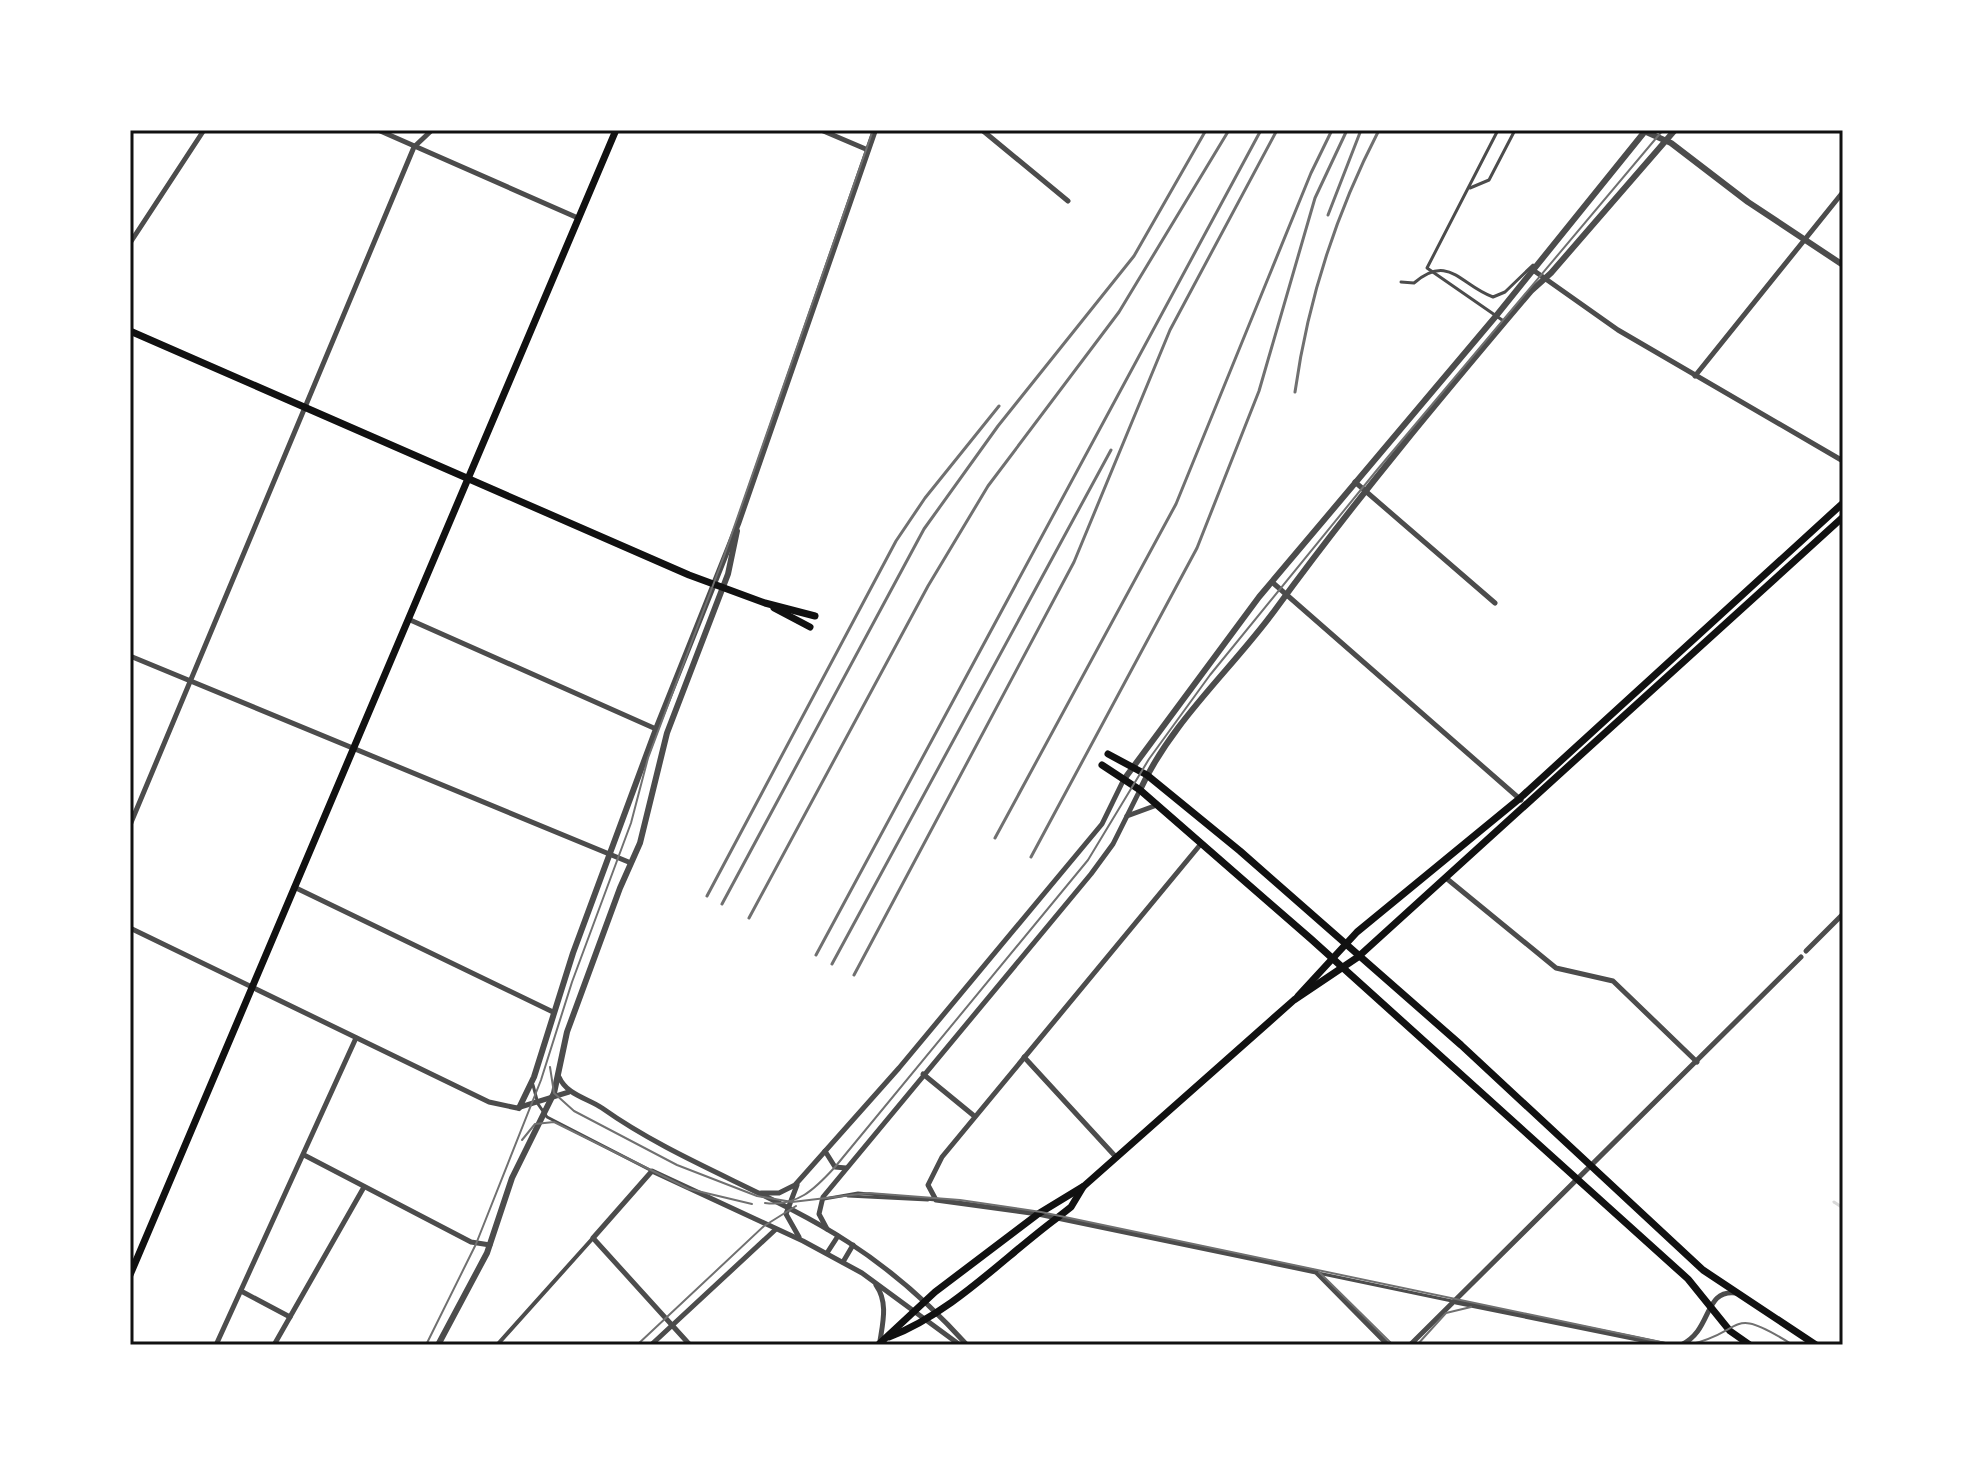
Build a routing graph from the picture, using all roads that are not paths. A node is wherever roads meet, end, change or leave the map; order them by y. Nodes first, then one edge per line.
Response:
1 (204, 130) edge
2 (378, 130) edge
3 (432, 130) edge
4 (616, 130) edge
5 (821, 130) edge
6 (875, 130) edge
7 (982, 130) edge
8 (1498, 130) edge
9 (1515, 130) edge
10 (1644, 130) edge
11 (1675, 130) edge
12 (1666, 141) junction
13 (414, 147) junction
14 (868, 150) junction
15 (1467, 189) junction
16 (1843, 192) edge
17 (1068, 201) dead end
18 (578, 218) junction
19 (1805, 239) junction
20 (130, 243) edge
21 (1543, 258) junction
22 (1843, 265) edge
23 (1533, 270) junction
24 (1430, 273) junction
25 (1544, 279) junction
26 (1401, 282) dead end
27 (1496, 316) junction
28 (1505, 322) junction
29 (130, 331) edge
30 (1695, 376) junction
31 (305, 409) junction
32 (1843, 461) edge
33 (469, 480) junction
34 (1355, 482) junction
35 (1366, 492) junction
36 (1843, 503) edge
37 (1843, 517) edge
38 (738, 524) junction
39 (1272, 582) junction
40 (712, 584) junction
41 (723, 588) junction
42 (1285, 594) junction
43 (765, 603) junction
44 (1495, 603) dead end
45 (815, 616) dead end
46 (408, 619) junction
47 (810, 627) dead end
48 (1689, 643) junction
49 (1696, 652) junction
50 (130, 656) edge
51 (189, 681) junction
52 (656, 729) junction
53 (351, 749) junction
54 (1108, 754) dead end
55 (1102, 765) dead end
56 (1132, 765) junction
57 (1147, 775) junction
58 (1125, 778) junction
59 (1140, 790) junction
60 (1519, 799) junction
61 (1157, 805) junction
62 (1527, 807) junction
63 (1126, 817) junction
64 (130, 825) edge
65 (1200, 845) junction
66 (610, 854) junction
67 (631, 863) junction
68 (1446, 878) junction
69 (292, 887) junction
70 (1843, 914) edge
71 (130, 928) edge
72 (1345, 944) junction
73 (1358, 957) junction
74 (1332, 958) junction
75 (1343, 970) junction
76 (251, 985) junction
77 (1294, 1000) junction
78 (553, 1012) junction
79 (356, 1038) junction
80 (1024, 1057) junction
81 (1697, 1062) junction
82 (923, 1074) junction
83 (534, 1077) junction
84 (559, 1077) junction
85 (570, 1092) junction
86 (552, 1097) junction
87 (537, 1101) junction
88 (519, 1108) junction
89 (544, 1114) junction
90 (973, 1115) junction
91 (825, 1151) junction
92 (304, 1155) junction
93 (1115, 1156) junction
94 (1593, 1165) junction
95 (846, 1168) junction
96 (652, 1171) junction
97 (1577, 1178) junction
98 (801, 1179) junction
99 (1084, 1186) junction
100 (364, 1187) junction
101 (761, 1193) junction
102 (821, 1200) junction
103 (936, 1200) junction
104 (787, 1207) junction
105 (1038, 1214) junction
106 (1057, 1218) junction
107 (827, 1229) junction
108 (775, 1230) junction
109 (838, 1236) junction
110 (593, 1238) junction
111 (803, 1241) junction
112 (490, 1245) junction
113 (853, 1245) junction
114 (827, 1253) junction
115 (843, 1262) junction
116 (1316, 1272) junction
117 (130, 1275) edge
118 (874, 1281) junction
119 (241, 1291) junction
120 (1741, 1295) junction
121 (925, 1300) junction
122 (1455, 1302) junction
123 (1710, 1306) junction
124 (912, 1310) junction
125 (937, 1311) junction
126 (290, 1317) junction
127 (924, 1320) junction
128 (672, 1325) junction
129 (887, 1337) junction
130 (879, 1344) edge
131 (1743, 1344) edge
132 (216, 1345) edge
133 (274, 1345) edge
134 (438, 1345) edge
135 (497, 1345) edge
136 (651, 1345) edge
137 (690, 1345) edge
138 (960, 1345) edge
139 (967, 1345) edge
140 (1388, 1345) edge
141 (1410, 1345) edge
142 (1667, 1345) edge
143 (1681, 1345) edge
144 (1816, 1345) edge

1 - 20 street
2 - 13 street
3 - 13 street
4 - 18 main road
5 - 14 street
6 - 14 street
7 - 17 street
8 - 15 lane
9 - 15 lane
10 - 12 street
10 - 21 street
11 - 12 street
12 - 19 street
12 - 25 street
13 - 18 street
13 - 31 street
14 - 38 street
15 - 24 lane
16 - 19 street
18 - 33 main road
19 - 22 street
19 - 30 street
21 - 23 street
21 - 24 lane
23 - 25 street
23 - 27 street
24 - 26 lane
24 - 27 lane
25 - 28 street
25 - 30 street
27 - 28 lane
27 - 34 street
28 - 35 street
29 - 31 main road
30 - 32 street
31 - 33 main road
31 - 51 street
33 - 40 main road
33 - 46 main road
34 - 35 street
34 - 39 street
35 - 42 street
35 - 44 street
36 - 48 main road
37 - 49 main road
38 - 40 street
38 - 41 street
39 - 42 street
39 - 56 street
40 - 41 main road
40 - 52 street
41 - 43 main road
41 - 67 street
42 - 57 street
42 - 60 street
43 - 45 main road
43 - 47 main road
46 - 52 street
46 - 53 main road
48 - 49 street
48 - 60 main road
49 - 62 main road
50 - 51 street
51 - 53 street
51 - 64 street
52 - 66 street
53 - 66 street
53 - 69 main road
54 - 56 main road
55 - 58 main road
56 - 57 main road
56 - 58 street
57 - 59 street
57 - 72 main road
58 - 59 main road
58 - 91 street
59 - 61 main road
59 - 63 street
60 - 62 street
60 - 72 main road
61 - 63 street
61 - 65 main road
62 - 68 main road
63 - 82 street
65 - 74 main road
65 - 80 street
66 - 67 street
66 - 78 street
67 - 84 street
68 - 73 main road
68 - 81 street
69 - 76 main road
69 - 78 street
70 - 81 street
71 - 76 street
72 - 73 main road
72 - 74 main road
73 - 75 main road
73 - 94 main road
74 - 75 main road
74 - 77 main road
75 - 77 main road
75 - 97 main road
76 - 79 street
76 - 117 main road
77 - 93 main road
78 - 83 street
79 - 88 street
79 - 92 street
80 - 90 street
80 - 93 street
81 - 94 street
82 - 90 street
82 - 95 street
83 - 87 lane
83 - 88 street
84 - 85 street
84 - 86 street
85 - 86 street
85 - 101 street
86 - 87 street
86 - 89 street
87 - 88 street
87 - 89 lane
89 - 96 lane
89 - 112 street
90 - 103 street
91 - 95 street
91 - 98 street
92 - 100 street
92 - 119 street
93 - 99 main road
94 - 97 street
94 - 120 main road
95 - 102 street
96 - 108 street
96 - 110 street
97 - 122 street
97 - 123 main road
98 - 101 street
98 - 104 street
99 - 105 main road
99 - 106 main road
100 - 112 street
100 - 126 street
101 - 104 street
102 - 103 lane
102 - 107 street
103 - 105 street
104 - 107 street
104 - 111 street
105 - 106 street
105 - 121 main road
106 - 116 street
106 - 125 main road
107 - 109 street
108 - 111 street
108 - 128 street
109 - 113 street
109 - 114 street
110 - 128 street
110 - 135 street
111 - 114 street
112 - 134 street
113 - 115 street
113 - 121 street
114 - 115 street
115 - 118 street
116 - 122 lane
116 - 140 street
118 - 124 street
118 - 130 street
119 - 126 street
119 - 132 street
120 - 123 street
120 - 144 main road
121 - 124 main road
121 - 125 street
122 - 141 street
122 - 142 street
123 - 131 main road
123 - 143 street
124 - 127 street
124 - 129 main road
125 - 127 main road
125 - 139 street
126 - 133 street
127 - 129 main road
127 - 138 street
128 - 136 street
128 - 137 street
129 - 130 main road

